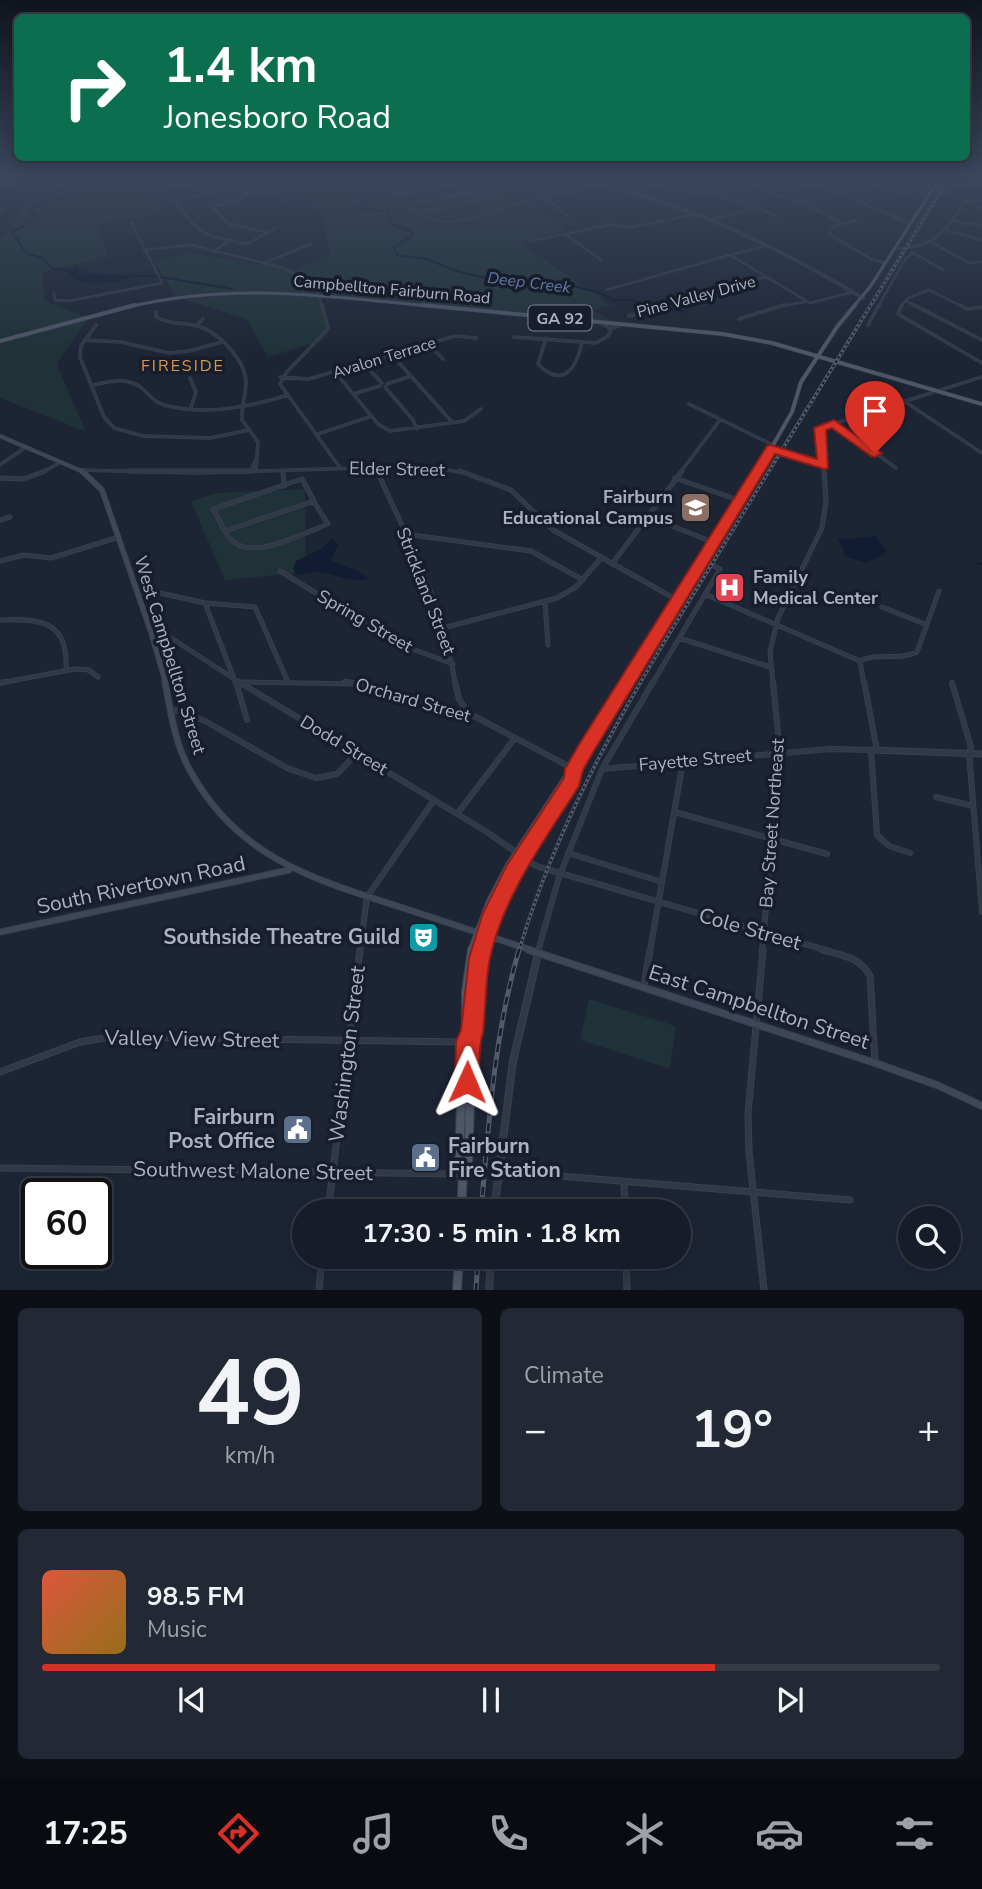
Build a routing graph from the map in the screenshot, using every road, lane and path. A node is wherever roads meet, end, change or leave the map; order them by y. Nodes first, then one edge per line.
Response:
1 (138, 236) edge
2 (215, 236) edge
3 (261, 236) edge
4 (556, 236) edge
5 (568, 236) edge
6 (742, 236) edge
7 (831, 236) edge
8 (902, 236) edge
9 (939, 236) edge
10 (230, 240) junction
11 (531, 242) dead end
12 (931, 242) junction
13 (311, 244) dead end
14 (763, 247) junction
15 (895, 248) junction
16 (909, 249) junction
17 (144, 250) junction
18 (213, 252) junction
19 (913, 253) junction
20 (730, 255) junction
21 (601, 260) dead end
22 (982, 262) edge
23 (264, 263) junction
24 (885, 263) junction
25 (943, 270) dead end
26 (765, 277) junction
27 (606, 290) dead end
28 (853, 292) junction
29 (54, 293) dead end
30 (319, 296) junction
31 (863, 298) junction
32 (905, 301) junction
33 (807, 302) junction
34 (982, 307) edge
35 (156, 312) dead end
36 (629, 316) dead end
37 (203, 319) dead end
38 (739, 319) dead end
39 (602, 324) junction
40 (96, 325) dead end
41 (868, 325) dead end
42 (196, 326) junction
43 (619, 326) junction
44 (611, 329) junction
45 (514, 337) dead end
46 (476, 338) dead end
47 (546, 338) junction
48 (84, 340) junction
49 (982, 340) edge
50 (0, 342) edge
51 (222, 342) junction
52 (582, 342) junction
53 (428, 344) junction
54 (784, 348) junction
55 (392, 355) junction
56 (817, 358) junction
57 (443, 359) dead end
58 (981, 362) edge
59 (363, 363) junction
60 (335, 372) junction
61 (281, 376) junction
62 (411, 376) junction
63 (982, 377) edge
64 (191, 378) dead end
65 (381, 385) junction
66 (386, 385) junction
67 (91, 386) junction
68 (936, 391) junction
69 (354, 394) junction
70 (288, 395) junction
71 (904, 401) junction
72 (689, 404) dead end
73 (982, 404) edge
74 (242, 407) junction
75 (191, 408) junction
76 (481, 409) dead end
77 (372, 416) junction
78 (720, 420) junction
79 (453, 423) junction
80 (834, 423) junction
81 (417, 429) junction
82 (249, 430) junction
83 (318, 434) junction
84 (0, 436) edge
85 (26, 446) junction
86 (772, 447) junction
87 (982, 453) edge
88 (257, 457) junction
89 (61, 462) junction
90 (824, 465) junction
91 (0, 466) edge
92 (376, 468) junction
93 (896, 468) dead end
94 (341, 469) junction
95 (78, 470) junction
96 (250, 471) junction
97 (256, 471) junction
98 (283, 471) junction
99 (0, 478) edge
100 (675, 478) junction
101 (284, 486) junction
102 (741, 500) junction
103 (314, 501) junction
104 (647, 516) junction
105 (10, 517) dead end
106 (0, 520) edge
107 (225, 531) junction
108 (405, 534) junction
109 (119, 537) junction
110 (715, 543) junction
111 (601, 558) junction
112 (704, 560) junction
113 (0, 561) edge
114 (612, 564) junction
115 (280, 571) dead end
116 (583, 580) junction
117 (939, 591) dead end
118 (137, 592) junction
119 (705, 594) junction
120 (678, 601) junction
121 (545, 602) junction
122 (205, 603) junction
123 (881, 607) dead end
124 (1, 620) edge
125 (148, 623) junction
126 (775, 624) junction
127 (928, 625) junction
128 (443, 628) junction
129 (679, 638) junction
130 (548, 645) dead end
131 (860, 661) junction
132 (453, 664) junction
133 (771, 667) junction
134 (66, 670) junction
135 (98, 677) dead end
136 (234, 679) junction
137 (240, 682) junction
138 (289, 682) junction
139 (952, 682) dead end
140 (0, 683) edge
141 (172, 709) junction
142 (470, 714) junction
143 (247, 720) dead end
144 (515, 737) junction
145 (874, 750) junction
146 (357, 753) junction
147 (780, 753) junction
148 (969, 753) junction
149 (982, 754) edge
150 (682, 761) junction
151 (574, 769) junction
152 (603, 769) junction
153 (936, 797) dead end
154 (435, 800) junction
155 (973, 806) junction
156 (674, 812) junction
157 (457, 814) junction
158 (772, 839) junction
159 (568, 853) junction
160 (910, 853) dead end
161 (827, 854) dead end
162 (520, 856) junction
163 (539, 867) joint
164 (289, 870) junction
165 (560, 873) junction
166 (662, 882) junction
167 (367, 897) junction
168 (659, 902) junction
169 (982, 912) edge
170 (0, 932) edge
171 (478, 932) junction
172 (764, 932) junction
173 (486, 935) junction
174 (523, 949) joint
175 (538, 954) junction
176 (644, 988) junction
177 (755, 1024) junction
178 (348, 1041) junction
179 (467, 1042) junction
180 (875, 1063) junction
181 (0, 1072) edge
182 (982, 1106) edge
183 (0, 1167) edge
184 (498, 1171) junction
185 (332, 1173) junction
186 (463, 1174) junction
187 (624, 1182) junction
188 (753, 1194) junction
189 (329, 1199) edge
190 (462, 1199) edge
191 (495, 1199) edge
192 (625, 1199) edge
193 (850, 1200) dead end
194 (321, 1269) edge
195 (458, 1269) edge
196 (490, 1269) edge
197 (626, 1269) edge
198 (319, 1290) edge
199 (457, 1290) edge
200 (489, 1290) edge
201 (627, 1290) edge
202 (764, 1290) edge

1 - 17 street
2 - 10 street
3 - 10 street
4 - 11 street
5 - 21 street
6 - 14 street
7 - 24 street
8 - 15 main road
9 - 12 street
10 - 18 street
12 - 16 street
12 - 22 street
13 - 23 street
14 - 20 street
14 - 28 street
15 - 16 street
15 - 24 main road
16 - 19 street
17 - 18 street
17 - 29 street
18 - 23 street
19 - 25 street
19 - 41 street
20 - 26 street
20 - 27 street
23 - 30 street
24 - 31 main road
26 - 33 street
26 - 36 street, Pine Valley Drive
28 - 31 street
28 - 33 street
30 - 39 main road, Campbellton Fairburn Road / GA 92
30 - 50 main road, Campbellton Fairburn Road / GA 92
30 - 54 main road, Campbellton Fairburn Road / GA 92
30 - 61 street
31 - 56 main road
32 - 34 street
32 - 49 street
32 - 58 street
33 - 38 street
35 - 42 street
37 - 42 street
39 - 43 main road, Campbellton Fairburn Road / GA 92
39 - 44 street
40 - 48 street
42 - 51 street
43 - 44 street
43 - 54 main road, Campbellton Fairburn Road / GA 92
44 - 52 street
45 - 47 street
46 - 53 street, Avalon Terrace
47 - 52 street
47 - 52 street
48 - 51 street
48 - 67 street
51 - 74 street
53 - 55 street, Avalon Terrace
53 - 57 street
54 - 56 main road, Campbellton Fairburn Road / GA 92
55 - 59 street, Avalon Terrace
55 - 62 street
56 - 68 main road
56 - 86 main road
59 - 60 street, Avalon Terrace
59 - 65 street
60 - 61 street, Avalon Terrace
60 - 69 street
61 - 70 street
62 - 66 street
62 - 79 street
63 - 68 street
64 - 75 street
65 - 66 street
65 - 69 street
66 - 81 street
67 - 75 street
67 - 82 street
68 - 71 street
68 - 73 main road
69 - 77 street
70 - 74 street
70 - 83 street
71 - 80 street
71 - 87 street
72 - 78 street
74 - 75 street
74 - 82 street
76 - 79 street
77 - 81 street
77 - 83 street
78 - 86 street
78 - 100 street
79 - 81 street
80 - 90 street, Bay Street Northeast
80 - 93 street
82 - 88 street
83 - 94 street
84 - 85 main road, West Campbellton Street
85 - 89 main road, West Campbellton Street
85 - 91 street
86 - 90 street
86 - 102 main road
88 - 96 street
88 - 97 street
89 - 95 main road, West Campbellton Street
89 - 99 street
90 - 126 street, Bay Street Northeast
92 - 94 street, Elder Street
92 - 108 street, Strickland Street
92 - 111 street, Elder Street
94 - 98 street, Elder Street
95 - 96 street, Elder Street
95 - 109 main road, West Campbellton Street
96 - 97 street, Elder Street
97 - 98 street, Elder Street
98 - 101 street
100 - 102 street
100 - 104 street
101 - 103 street
101 - 107 street
102 - 110 main road
103 - 107 street
103 - 107 street
104 - 110 street
104 - 114 street
105 - 106 street
108 - 116 street
108 - 128 street, Strickland Street
109 - 113 street
109 - 118 main road, West Campbellton Street
110 - 112 main road
111 - 114 street, Elder Street
111 - 116 street
112 - 119 street
112 - 120 main road
114 - 120 street, Elder Street
115 - 132 street, Spring Street
116 - 121 street
117 - 127 street
118 - 122 street
118 - 125 main road, West Campbellton Street
119 - 126 street
119 - 129 street
120 - 151 main road
121 - 128 street
121 - 130 street
122 - 136 street
122 - 138 street
123 - 127 street
124 - 134 street
125 - 136 street, Dodd Street
125 - 141 main road, West Campbellton Street
126 - 131 street
126 - 133 street, Bay Street Northeast
127 - 131 street
128 - 132 street, Strickland Street
129 - 133 street
129 - 152 street
131 - 145 street
132 - 142 street, Strickland Street
133 - 147 street, Bay Street Northeast
134 - 135 street
134 - 140 street
136 - 137 street, Dodd Street
136 - 143 street
137 - 138 street, Orchard Street
137 - 146 street, Dodd Street
138 - 142 street, Orchard Street
139 - 148 street
141 - 146 street
141 - 164 main road, West Campbellton Street
142 - 144 street, Orchard Street
144 - 151 street, Orchard Street
144 - 157 street
145 - 147 street, Fayette Street
145 - 148 street
145 - 160 street
146 - 154 street, Dodd Street
147 - 150 street, Fayette Street
147 - 158 street, Bay Street Northeast
148 - 149 street
148 - 155 street
150 - 152 street, Fayette Street
150 - 156 street
151 - 162 main road
152 - 159 street
153 - 155 street
154 - 157 street, Dodd Street
154 - 167 street
155 - 169 street
156 - 158 street
156 - 166 street
157 - 162 street, Dodd Street
158 - 161 street
158 - 172 street, Bay Street Northeast
159 - 165 street
159 - 166 street
162 - 163 street, Dodd Street
162 - 171 main road
162 - 173 main road
163 - 165 street, Cole Street
164 - 167 main road, West Campbellton Street
164 - 170 main road, South Rivertown Road
165 - 168 street, Cole Street
165 - 175 street
166 - 168 street
167 - 171 main road, West Campbellton Street
167 - 178 street, Washington Street
168 - 172 street, Cole Street
168 - 176 street
171 - 173 main road, West Campbellton Street
171 - 179 main road
172 - 177 street, Bay Street Northeast
172 - 180 street, Cole Street
173 - 174 main road, West Campbellton Street
173 - 179 main road
174 - 175 main road, East Campbellton Street
175 - 176 main road, East Campbellton Street
175 - 184 street
176 - 177 main road, East Campbellton Street
177 - 180 main road, East Campbellton Street
177 - 188 street, Bay Street Northeast
178 - 179 street, Valley View Street
178 - 181 street, Valley View Street
178 - 185 street, Washington Street
179 - 186 main road
180 - 182 main road, East Campbellton Street
183 - 185 street, Southwest Malone Street
184 - 187 street
184 - 191 street
185 - 186 street, Southwest Malone Street
185 - 189 street, Washington Street
186 - 190 main road
187 - 188 street
187 - 192 street
188 - 193 street
188 - 202 street, Bay Street Northeast
194 - 198 street
195 - 199 main road
196 - 200 street
197 - 201 street

